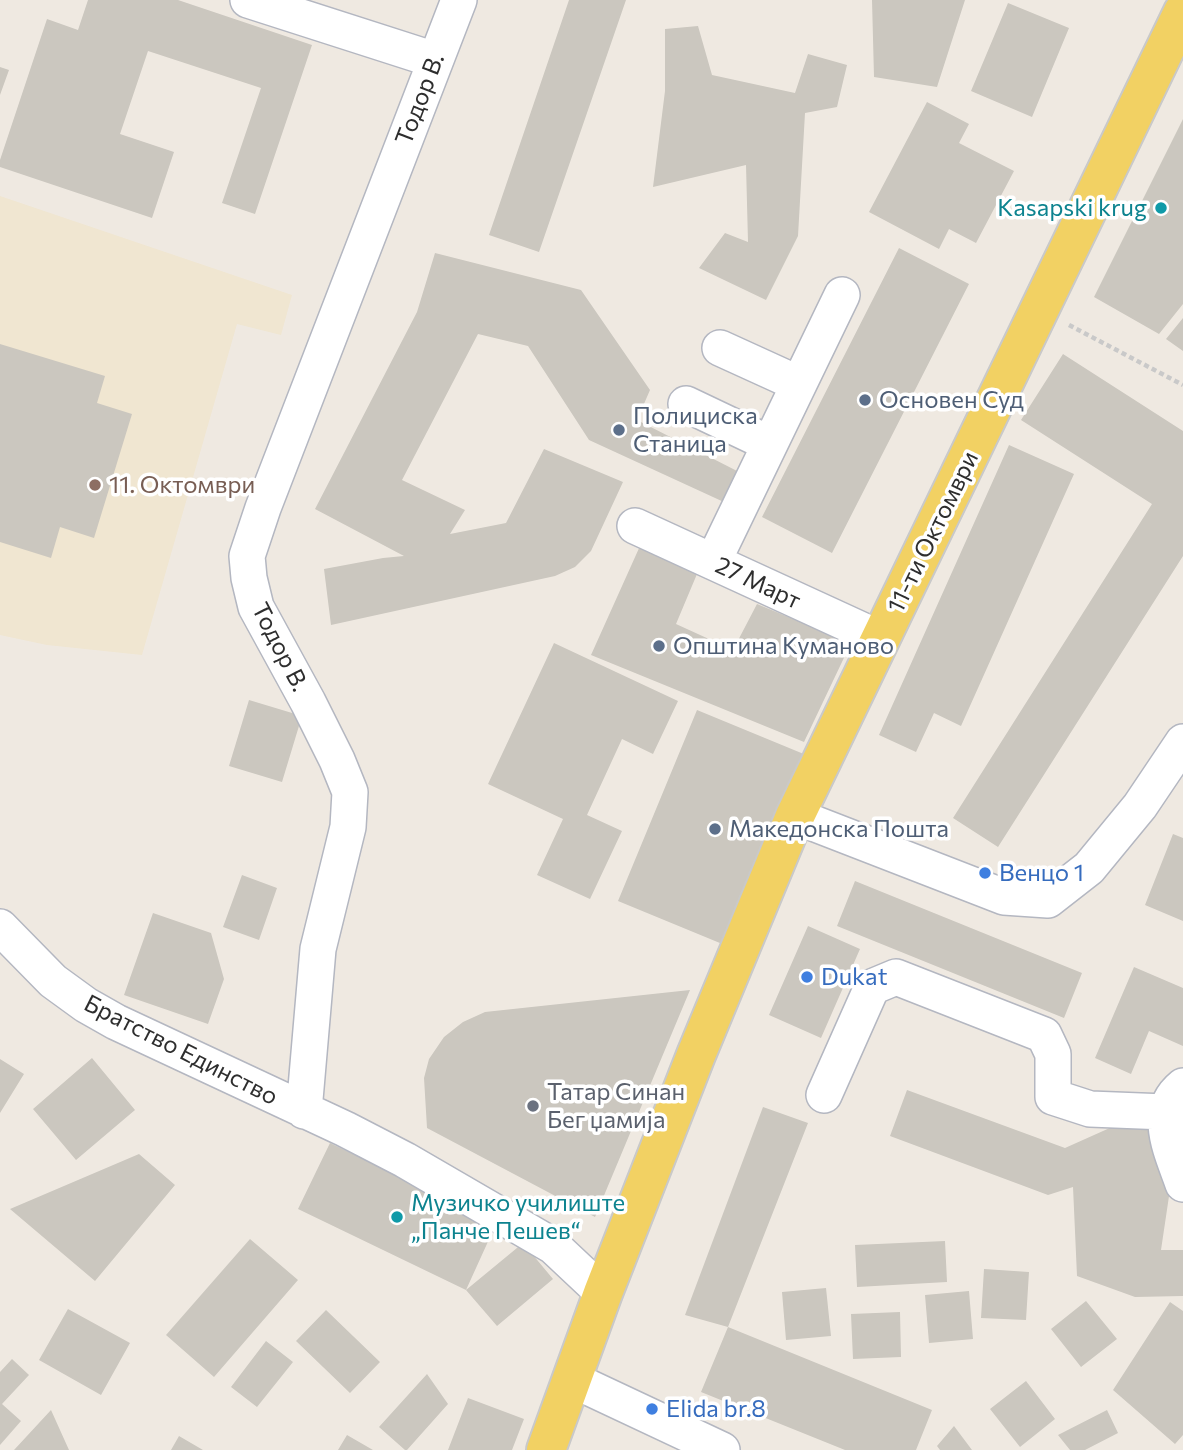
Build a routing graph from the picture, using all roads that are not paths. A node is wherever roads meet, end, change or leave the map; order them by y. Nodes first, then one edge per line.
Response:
1 (248, 0) edge
2 (459, 0) edge
3 (1183, 12) edge
4 (435, 60) junction
5 (842, 295) dead end
6 (720, 348) dead end
7 (799, 384) junction
8 (686, 404) dead end
9 (771, 444) junction
10 (635, 526) dead end
11 (713, 562) junction
12 (881, 639) junction
13 (1183, 742) edge
14 (795, 816) junction
15 (0, 927) edge
16 (824, 1095) dead end
17 (1175, 1099) edge
18 (304, 1111) junction
19 (1183, 1184) edge
20 (603, 1293) junction
21 (573, 1380) junction
22 (546, 1450) edge
23 (722, 1450) edge

1 - 4 street
2 - 4 street, Тодор В.
3 - 12 main road, 11-ти Октомври
4 - 18 street, Тодор В.
5 - 7 street
6 - 7 street
7 - 9 street
8 - 9 street
9 - 11 street
10 - 11 street, 27 Март
11 - 12 street, 27 Март
12 - 14 main road, 11-ти Октомври
13 - 14 street
14 - 20 main road, 11-ти Октомври
15 - 18 street, Братство Единство
16 - 17 street
17 - 19 street
18 - 20 street, Братство Единство
20 - 21 main road, 11-ти Октомври
21 - 22 main road, 11-ти Октомври
21 - 23 street

